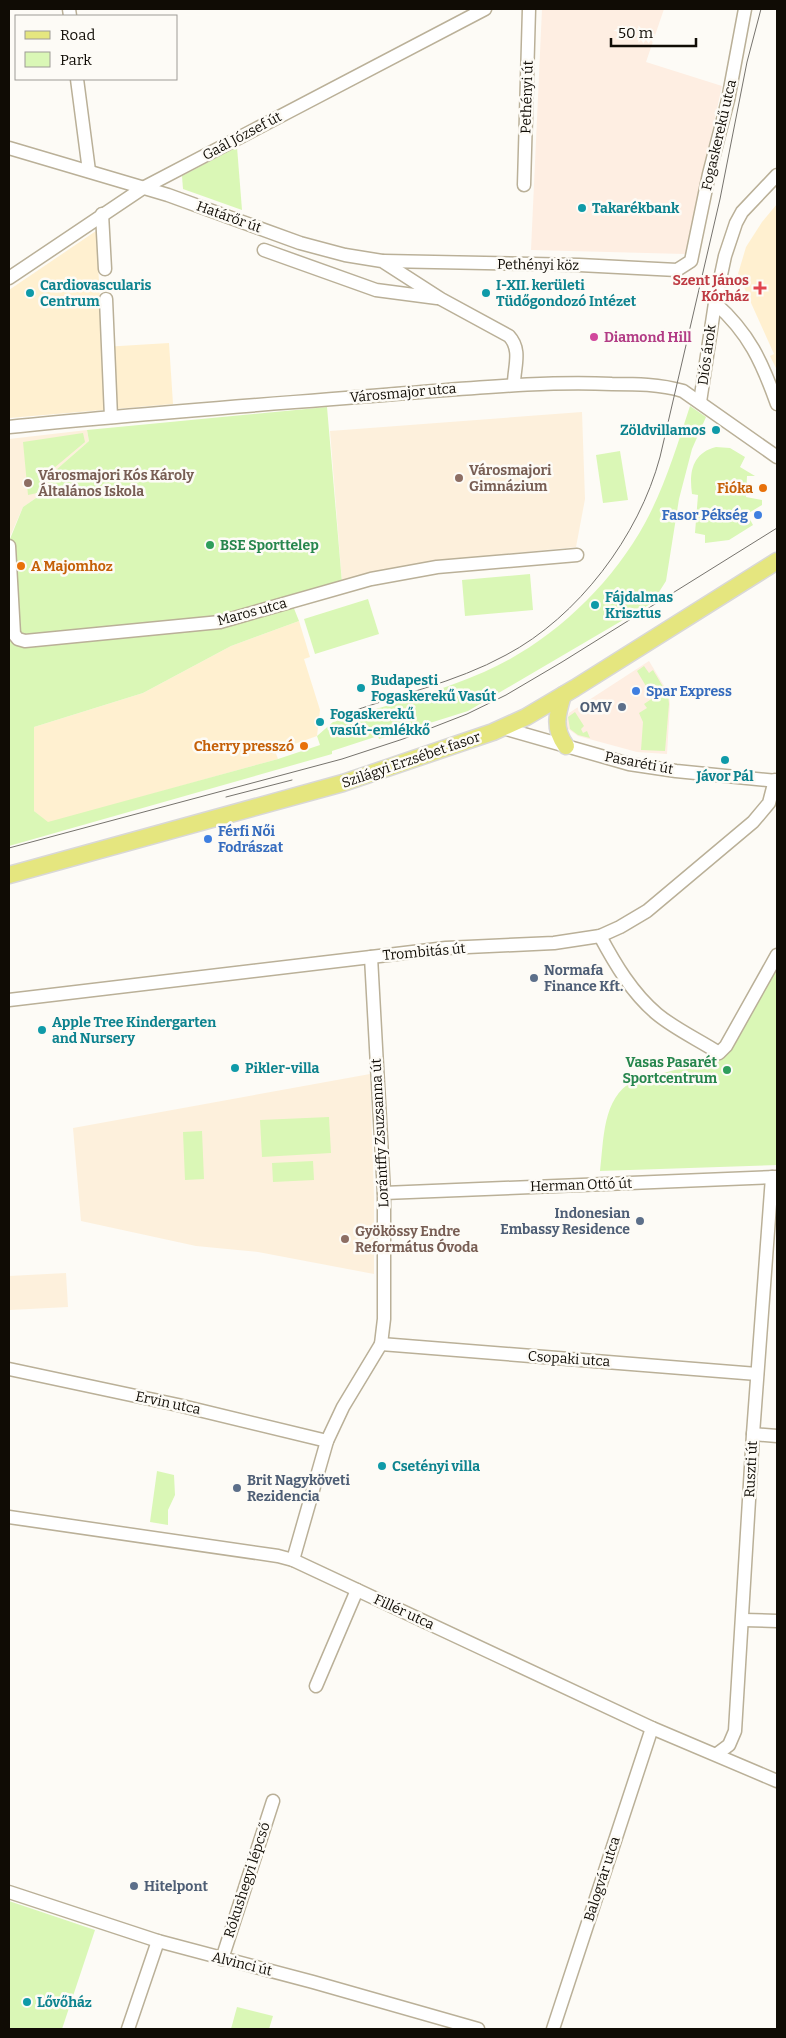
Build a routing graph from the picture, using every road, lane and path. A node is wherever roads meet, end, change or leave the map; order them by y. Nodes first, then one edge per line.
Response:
1 (484, 9) edge
2 (529, 9) edge
3 (745, 9) edge
4 (77, 80) edge
5 (9, 148) edge
6 (89, 171) junction
7 (777, 176) edge
8 (524, 185) dead end
9 (143, 188) junction
10 (102, 214) junction
11 (264, 250) dead end
12 (382, 261) junction
13 (691, 261) joint
14 (105, 269) dead end
15 (9, 278) edge
16 (442, 298) junction
17 (106, 300) dead end
18 (715, 303) junction
19 (514, 384) junction
20 (700, 402) junction
21 (777, 404) edge
22 (111, 417) junction
23 (9, 427) edge
24 (776, 455) edge
25 (9, 546) edge
26 (577, 555) dead end
27 (777, 561) edge
28 (563, 695) junction
29 (503, 728) junction
30 (566, 746) junction
31 (776, 780) edge
32 (9, 875) edge
33 (600, 936) junction
34 (777, 955) edge
35 (371, 957) junction
36 (9, 1000) edge
37 (775, 1177) edge
38 (384, 1193) junction
39 (380, 1344) junction
40 (9, 1369) edge
41 (757, 1374) junction
42 (753, 1434) junction
43 (777, 1436) edge
44 (327, 1441) junction
45 (9, 1517) edge
46 (293, 1560) junction
47 (356, 1590) junction
48 (743, 1620) junction
49 (777, 1621) edge
50 (316, 1686) dead end
51 (652, 1728) junction
52 (717, 1754) junction
53 (777, 1781) edge
54 (273, 1801) dead end
55 (9, 1892) edge
56 (158, 1941) junction
57 (222, 1959) junction
58 (128, 2029) edge
59 (478, 2029) edge
60 (553, 2029) edge

1 - 9 street, Gaál József út
2 - 8 street, Pethényi út
3 - 13 street, Fogaskerekű utca
4 - 6 street
5 - 6 street, Határőr út
6 - 9 street, Határőr út
7 - 18 street, Diós árok
9 - 10 street, Gaál József út
9 - 12 street, Határőr út
10 - 14 street
10 - 15 street, Gaál József út
11 - 16 street, Határőr út
12 - 13 street, Pethényi köz
12 - 16 street, Határőr út
16 - 19 street, Határőr út
17 - 22 street
18 - 20 street, Diós árok
18 - 21 street
19 - 20 street, Városmajor utca
19 - 22 street, Városmajor utca
20 - 24 street, Városmajor utca
22 - 23 street, Városmajor utca
25 - 26 street, Maros utca
27 - 28 main road, Szilágyi Erzsébet fasor
28 - 29 main road, Szilágyi Erzsébet fasor
28 - 30 main road
29 - 30 street, Pasaréti út
29 - 32 main road, Szilágyi Erzsébet fasor
30 - 31 street, Pasaréti út
31 - 33 street, Trombitás út
33 - 34 street
33 - 35 street, Trombitás út
35 - 36 street, Trombitás út
35 - 38 street, Lorántffy Zsuzsanna út
37 - 38 street, Herman Ottó út
37 - 41 street, Ruszti út
38 - 39 street, Lorántffy Zsuzsanna út
39 - 41 street, Csopaki utca
39 - 44 street, Lorántffy Zsuzsanna út
40 - 44 street, Ervin utca
41 - 42 street, Ruszti út
42 - 43 street
42 - 48 street, Ruszti út
44 - 46 street, Lorántffy Zsuzsanna út
45 - 46 street, Fillér utca
46 - 47 street, Fillér utca
47 - 50 street
47 - 51 street, Fillér utca
48 - 49 street
48 - 52 street, Ruszti út
51 - 52 street, Fillér utca
51 - 60 street, Balogvár utca
52 - 53 street, Fillér utca
54 - 57 street, Rókushegyi lépcső
55 - 56 street, Alvinci út
56 - 57 street, Alvinci út
56 - 58 street
57 - 59 street, Alvinci út

